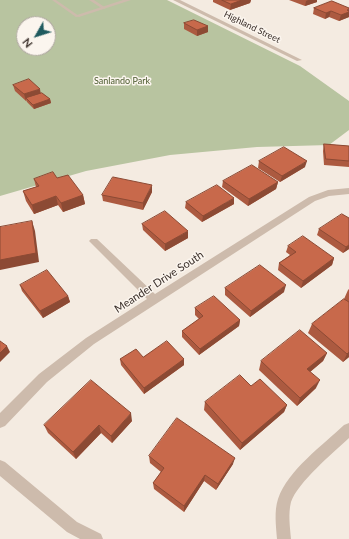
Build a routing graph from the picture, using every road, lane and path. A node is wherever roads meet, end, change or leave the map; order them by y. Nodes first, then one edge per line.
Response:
1 (54, 0) edge
2 (91, 0) edge
3 (128, 0) edge
4 (176, 0) edge
5 (104, 8) junction
6 (77, 16) joint
7 (300, 60) dead end
8 (349, 191) edge
9 (94, 241) dead end
10 (153, 299) junction
11 (0, 422) edge
12 (349, 429) edge
13 (0, 467) edge
14 (96, 539) edge
15 (284, 539) edge

1 - 6 lane
2 - 5 lane
3 - 5 street
4 - 7 street, Highland Street
5 - 6 street
8 - 10 street, Meander Drive South
9 - 10 street
10 - 11 street, Meander Drive South
12 - 15 street
13 - 14 street

